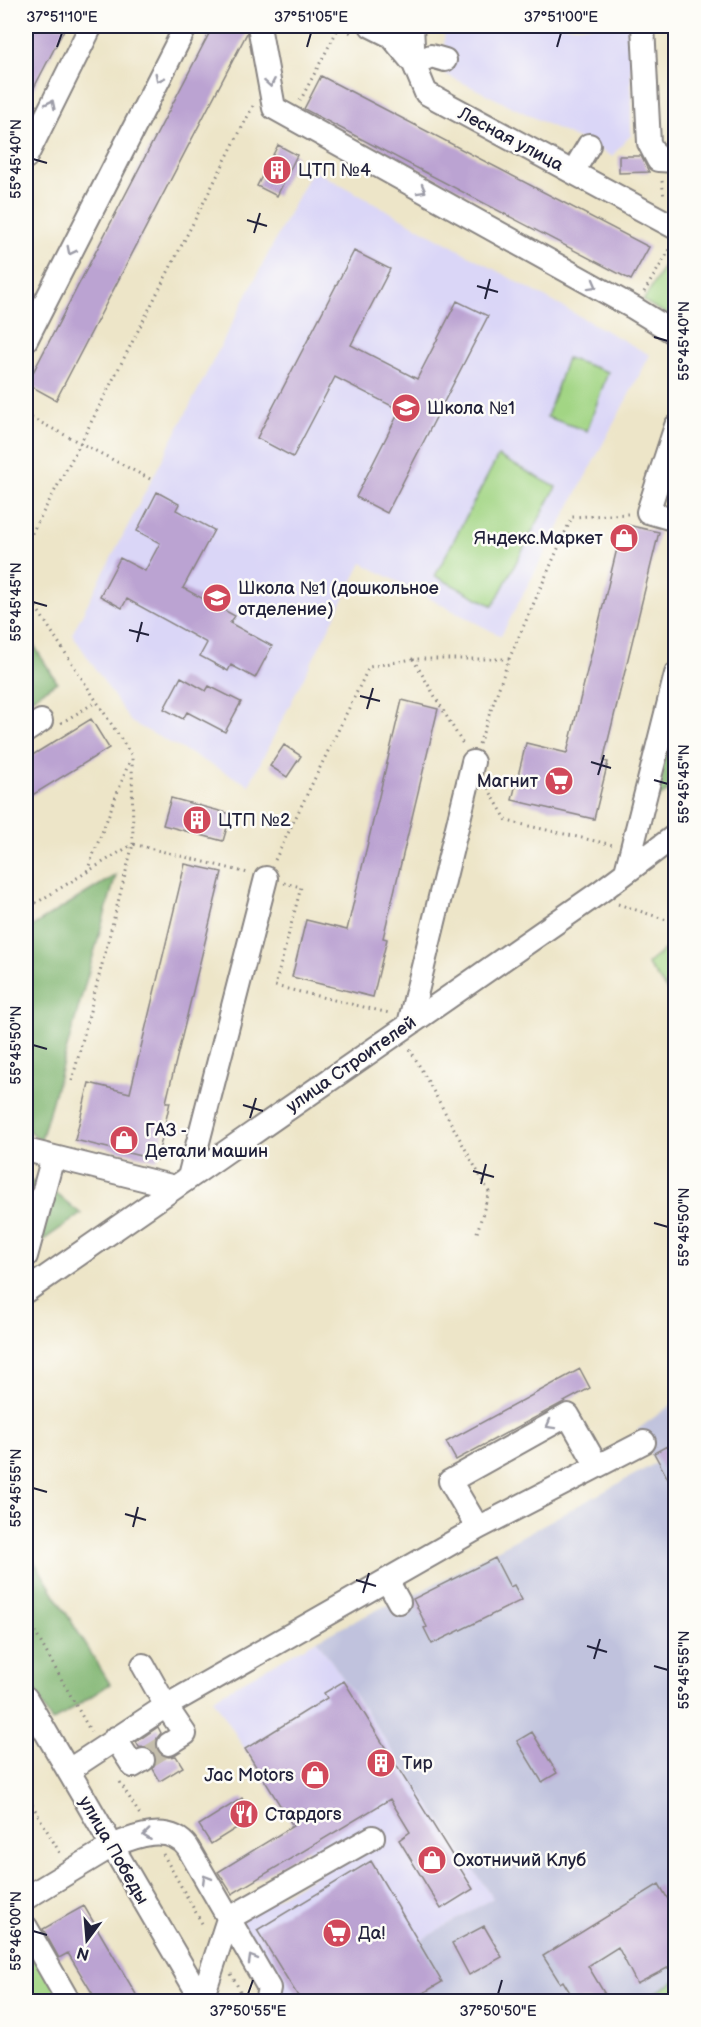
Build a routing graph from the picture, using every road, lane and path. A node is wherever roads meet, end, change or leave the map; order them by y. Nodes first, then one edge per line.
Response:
1 (90, 26) edge
2 (186, 26) edge
3 (259, 26) edge
4 (340, 26) edge
5 (371, 26) edge
6 (412, 26) edge
7 (643, 26) edge
8 (445, 60) dead end
9 (414, 64) junction
10 (268, 76) junction
11 (291, 117) junction
12 (589, 145) dead end
13 (26, 157) edge
14 (667, 161) edge
15 (573, 172) junction
16 (665, 199) dead end
17 (674, 236) edge
18 (634, 308) junction
19 (675, 334) edge
20 (26, 340) edge
21 (26, 415) edge
22 (675, 426) edge
23 (80, 444) junction
24 (152, 480) dead end
25 (648, 512) junction
26 (675, 520) edge
27 (26, 544) edge
28 (26, 592) edge
29 (413, 659) junction
30 (509, 659) junction
31 (675, 674) edge
32 (132, 756) junction
33 (473, 762) junction
34 (675, 836) edge
35 (133, 844) junction
36 (632, 849) junction
37 (626, 872) junction
38 (86, 873) junction
39 (266, 878) junction
40 (614, 903) dead end
41 (26, 909) edge
42 (675, 922) edge
43 (404, 1027) junction
44 (72, 1081) dead end
45 (26, 1150) edge
46 (53, 1157) junction
47 (182, 1182) junction
48 (476, 1236) dead end
49 (26, 1256) edge
50 (26, 1291) edge
51 (644, 1442) dead end
52 (597, 1466) junction
53 (478, 1528) junction
54 (387, 1580) junction
55 (399, 1602) dead end
56 (26, 1616) edge
57 (143, 1665) dead end
58 (26, 1698) edge
59 (166, 1706) junction
60 (108, 1743) junction
61 (169, 1744) tunnel mouth
62 (143, 1760) dead end
63 (69, 1770) junction
64 (118, 1777) dead end
65 (26, 1794) edge
66 (152, 1834) junction
67 (373, 1836) dead end
68 (112, 1846) junction
69 (65, 1862) dead end
70 (26, 1898) edge
71 (228, 1919) junction
72 (26, 1927) edge
73 (218, 1951) junction
74 (26, 1996) edge
75 (202, 2000) edge
76 (33, 2001) edge
77 (69, 2001) edge
78 (246, 2001) edge
79 (266, 2001) edge

13 -> 1 street
2 -> 20 street
3 - 10 street
4 - 11 path
5 - 9 street, Лесная улица
6 - 9 street
7 - 14 street
8 - 9 street
9 - 15 street, Лесная улица
10 -> 11 street
10 - 23 path
11 -> 18 street
12 - 15 street
14 - 16 path
15 - 17 street, Лесная улица
17 - 18 path
18 - 19 street
21 - 23 path
22 - 25 street
23 - 24 path
23 - 27 path
25 - 26 street
25 - 30 path
28 - 32 path
29 - 30 path
29 - 33 path
29 - 39 path
30 - 33 path
31 - 36 street
32 - 35 path
32 - 38 path
33 - 36 path
33 - 43 street
34 - 37 street, улица Строителей
35 - 38 path
35 - 39 path
35 - 44 path
36 - 37 street
37 - 43 street, улица Строителей
38 - 41 path
39 - 43 path
39 - 47 street
40 - 42 path
43 - 47 street, улица Строителей
43 - 48 path
45 - 46 street
46 - 47 street
46 - 49 street
47 - 50 street, улица Строителей
51 - 52 street
52 - 53 street
52 -> 53 street
53 - 54 street
54 - 55 street
54 - 59 street
56 - 60 path
57 - 59 street
58 - 63 street, улица Победы
59 - 60 street
59 - 61 street
60 - 62 street
60 - 63 street
63 - 68 street, улица Победы
64 - 66 path
65 - 69 path
66 -> 68 street
71 -> 66 street
66 - 73 path
67 - 71 street
68 - 70 street
68 - 75 street, улица Победы
71 - 73 street
79 -> 71 street
72 - 77 street
73 - 75 street
73 - 78 path
74 - 76 path

